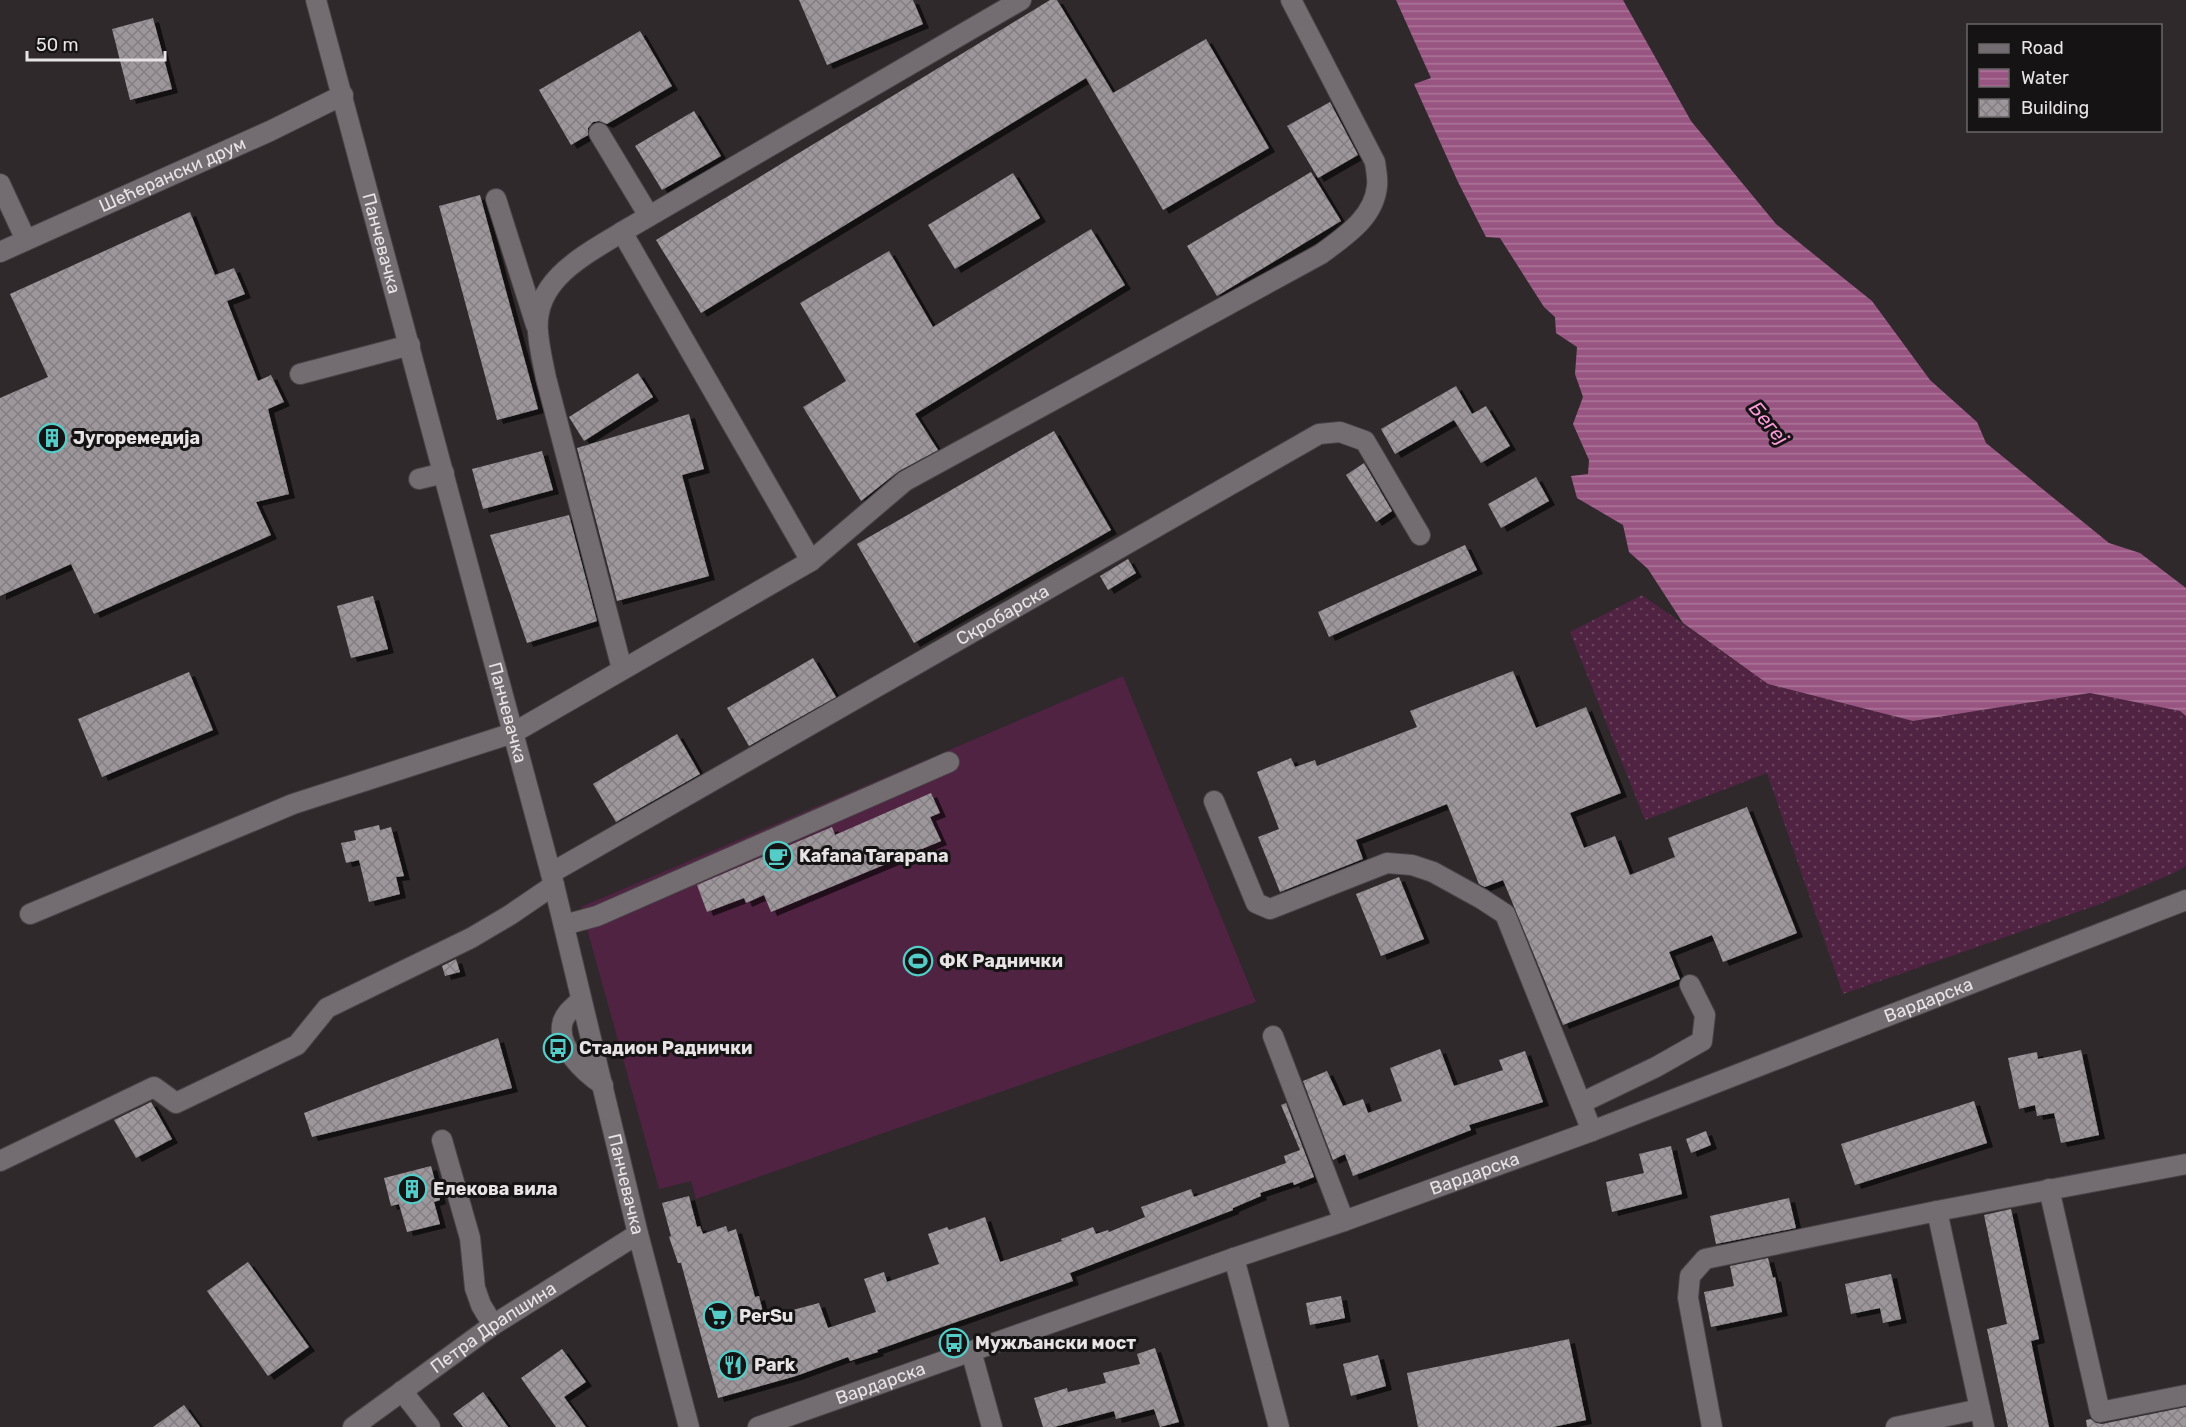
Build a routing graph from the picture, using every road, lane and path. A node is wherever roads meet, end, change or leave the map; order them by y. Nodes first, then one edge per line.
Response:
1 (1021, 0) edge
2 (1291, 0) edge
3 (320, 1) edge
4 (343, 95) junction
5 (599, 133) dead end
6 (0, 184) edge
7 (496, 199) dead end
8 (649, 216) junction
9 (622, 232) junction
10 (26, 240) junction
11 (0, 252) edge
12 (537, 330) junction
13 (410, 345) junction
14 (300, 374) dead end
15 (444, 473) junction
16 (419, 479) dead end
17 (1420, 535) dead end
18 (812, 561) junction
19 (622, 669) junction
20 (513, 733) junction
21 (949, 762) dead end
22 (1214, 801) dead end
23 (553, 879) junction
24 (2186, 900) edge
25 (30, 914) dead end
26 (564, 925) junction
27 (1690, 985) dead end
28 (1273, 1036) dead end
29 (1581, 1103) junction
30 (1592, 1131) junction
31 (442, 1140) dead end
32 (0, 1161) edge
33 (2186, 1164) edge
34 (2049, 1189) junction
35 (1937, 1211) junction
36 (1344, 1221) junction
37 (638, 1234) junction
38 (1234, 1258) junction
39 (493, 1325) junction
40 (971, 1351) junction
41 (402, 1391) junction
42 (2186, 1395) edge
43 (1982, 1418) edge
44 (352, 1427) edge
45 (430, 1427) edge
46 (689, 1427) edge
47 (758, 1427) edge
48 (992, 1427) edge
49 (1279, 1427) edge
50 (1712, 1427) edge
51 (1896, 1427) edge

1 - 8 street
2 - 18 street
3 - 4 street, Панчевачка
4 - 10 street, Шећерански друм
4 - 13 street, Панчевачка
5 - 8 street
6 - 10 street
7 - 12 street
8 - 9 street
9 - 12 street
9 - 18 street
10 - 11 street, Шећерански друм
12 - 19 street
13 - 14 street
13 - 15 street, Панчевачка
15 - 16 street
15 - 20 street, Панчевачка
17 - 23 street, Скробарска
18 - 19 street
19 - 20 street
20 - 23 street, Панчевачка
20 - 25 street
21 - 26 street
22 - 29 street
23 - 26 street, Панчевачка
23 - 32 street, Скробарска
24 - 30 street, Вардарска
26 - 37 street, Панчевачка
27 - 29 street
28 - 36 street
29 - 30 street
30 - 36 street, Вардарска
31 - 39 street
33 - 34 street
34 - 35 street
34 - 42 street
35 - 43 street
35 - 50 street
36 - 38 street, Вардарска
37 - 39 street, Петра Драпшина
37 - 46 street, Панчевачка
38 - 40 street, Вардарска
38 - 49 street
39 - 41 street, Петра Драпшина
40 - 47 street, Вардарска
40 - 48 street
41 - 44 street, Петра Драпшина
41 - 45 street
43 - 51 street

